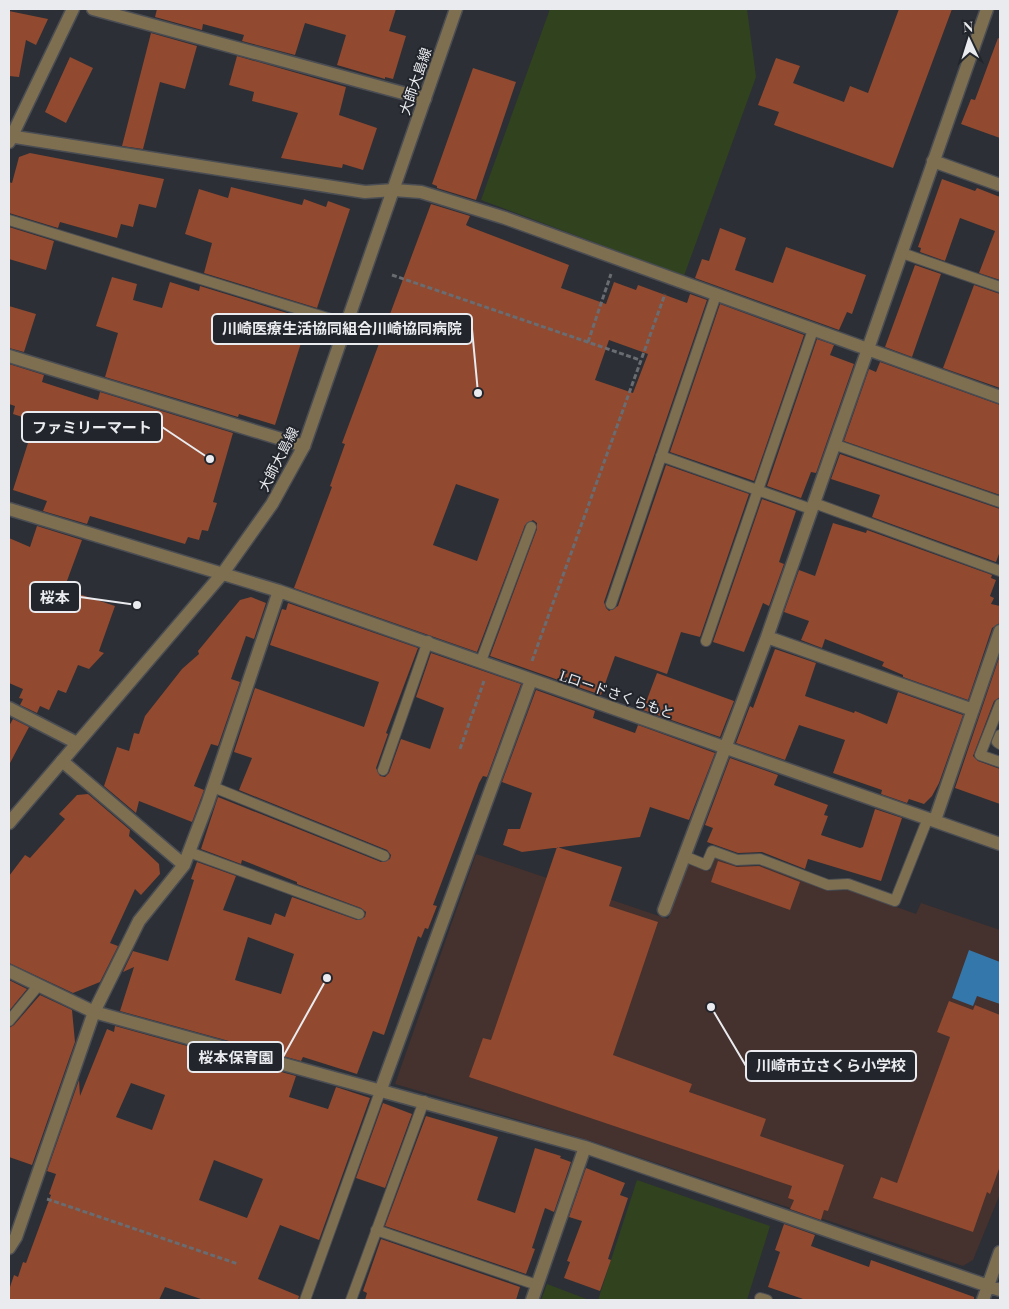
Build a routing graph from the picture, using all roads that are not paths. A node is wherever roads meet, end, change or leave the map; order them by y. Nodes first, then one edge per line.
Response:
1 (73, 9) edge
2 (93, 9) edge
3 (456, 9) edge
4 (988, 9) edge
5 (425, 99) junction
6 (10, 138) edge
7 (933, 161) junction
8 (1000, 185) edge
9 (394, 190) junction
10 (9, 220) edge
11 (902, 253) junction
12 (1000, 287) edge
13 (716, 295) junction
14 (347, 324) junction
15 (813, 330) junction
16 (869, 351) junction
17 (9, 356) edge
18 (1000, 397) edge
19 (836, 445) junction
20 (304, 446) junction
21 (661, 456) junction
22 (758, 491) junction
23 (1000, 502) edge
24 (812, 506) junction
25 (9, 509) edge
26 (530, 527) dead end
27 (1000, 571) edge
28 (224, 573) junction
29 (279, 591) junction
30 (611, 604) dead end
31 (1000, 631) edge
32 (767, 637) junction
33 (428, 641) junction
34 (706, 641) dead end
35 (486, 663) junction
36 (528, 679) junction
37 (1000, 704) edge
38 (9, 708) edge
39 (973, 710) junction
40 (1000, 735) edge
41 (77, 743) junction
42 (1000, 744) edge
43 (725, 748) junction
44 (62, 761) junction
45 (1000, 762) edge
46 (383, 770) dead end
47 (213, 787) junction
48 (931, 819) junction
49 (9, 823) edge
50 (1000, 844) edge
51 (189, 852) junction
52 (384, 856) dead end
53 (684, 856) junction
54 (184, 865) junction
55 (664, 910) dead end
56 (359, 914) dead end
57 (9, 971) edge
58 (38, 986) junction
59 (94, 1012) junction
60 (9, 1021) edge
61 (382, 1089) junction
62 (424, 1101) junction
63 (584, 1147) junction
64 (376, 1230) junction
65 (9, 1248) edge
66 (1000, 1252) edge
67 (537, 1285) junction
68 (994, 1288) edge
69 (305, 1300) edge
70 (351, 1300) edge
71 (532, 1300) edge
72 (983, 1300) edge

1 - 6 street
2 - 5 street
3 - 5 street, 大師大島線
4 - 7 street
5 - 9 street, 大師大島線
6 - 9 street
7 - 8 street
7 - 11 street
9 - 13 street
9 - 14 street, 大師大島線
10 - 14 lane
11 - 12 lane
11 - 16 street
13 - 15 street
13 - 21 lane
14 - 20 street, 大師大島線
15 - 16 street
15 - 22 lane
16 - 18 street
16 - 19 street
17 - 20 street
19 - 23 lane
19 - 24 street
20 - 28 street, 大師大島線
21 - 22 lane
21 - 30 lane
22 - 24 lane
22 - 34 lane
24 - 27 lane
24 - 32 street
25 - 28 street, Lロードさくらもと
26 - 35 lane
28 - 29 street, Lロードさくらもと
28 - 41 street, 大師大島線
29 - 33 street, Lロードさくらもと
29 - 47 street
31 - 39 street
32 - 39 street
32 - 43 street
33 - 35 street, Lロードさくらもと
33 - 46 lane
35 - 36 street, Lロードさくらもと
36 - 43 street, Lロードさくらもと
36 - 61 street
37 - 45 lane
38 - 41 street
39 - 48 street
40 - 42 lane
41 - 44 street, 大師大島線
43 - 48 street, Lロードさくらもと
43 - 53 street
44 - 49 street, 大師大島線
44 - 54 street
47 - 51 street
47 - 52 lane
48 - 50 street, Lロードさくらもと
48 - 53 lane
51 - 54 street
51 - 56 lane
53 - 55 street
54 - 59 street
57 - 58 street
58 - 59 street
58 - 60 lane
59 - 61 street
59 - 65 street
61 - 62 street
61 - 69 lane
62 - 63 street
62 - 64 lane
63 - 67 street
63 - 68 street
64 - 67 lane
64 - 70 lane
66 - 68 street
67 - 71 street
68 - 72 street

